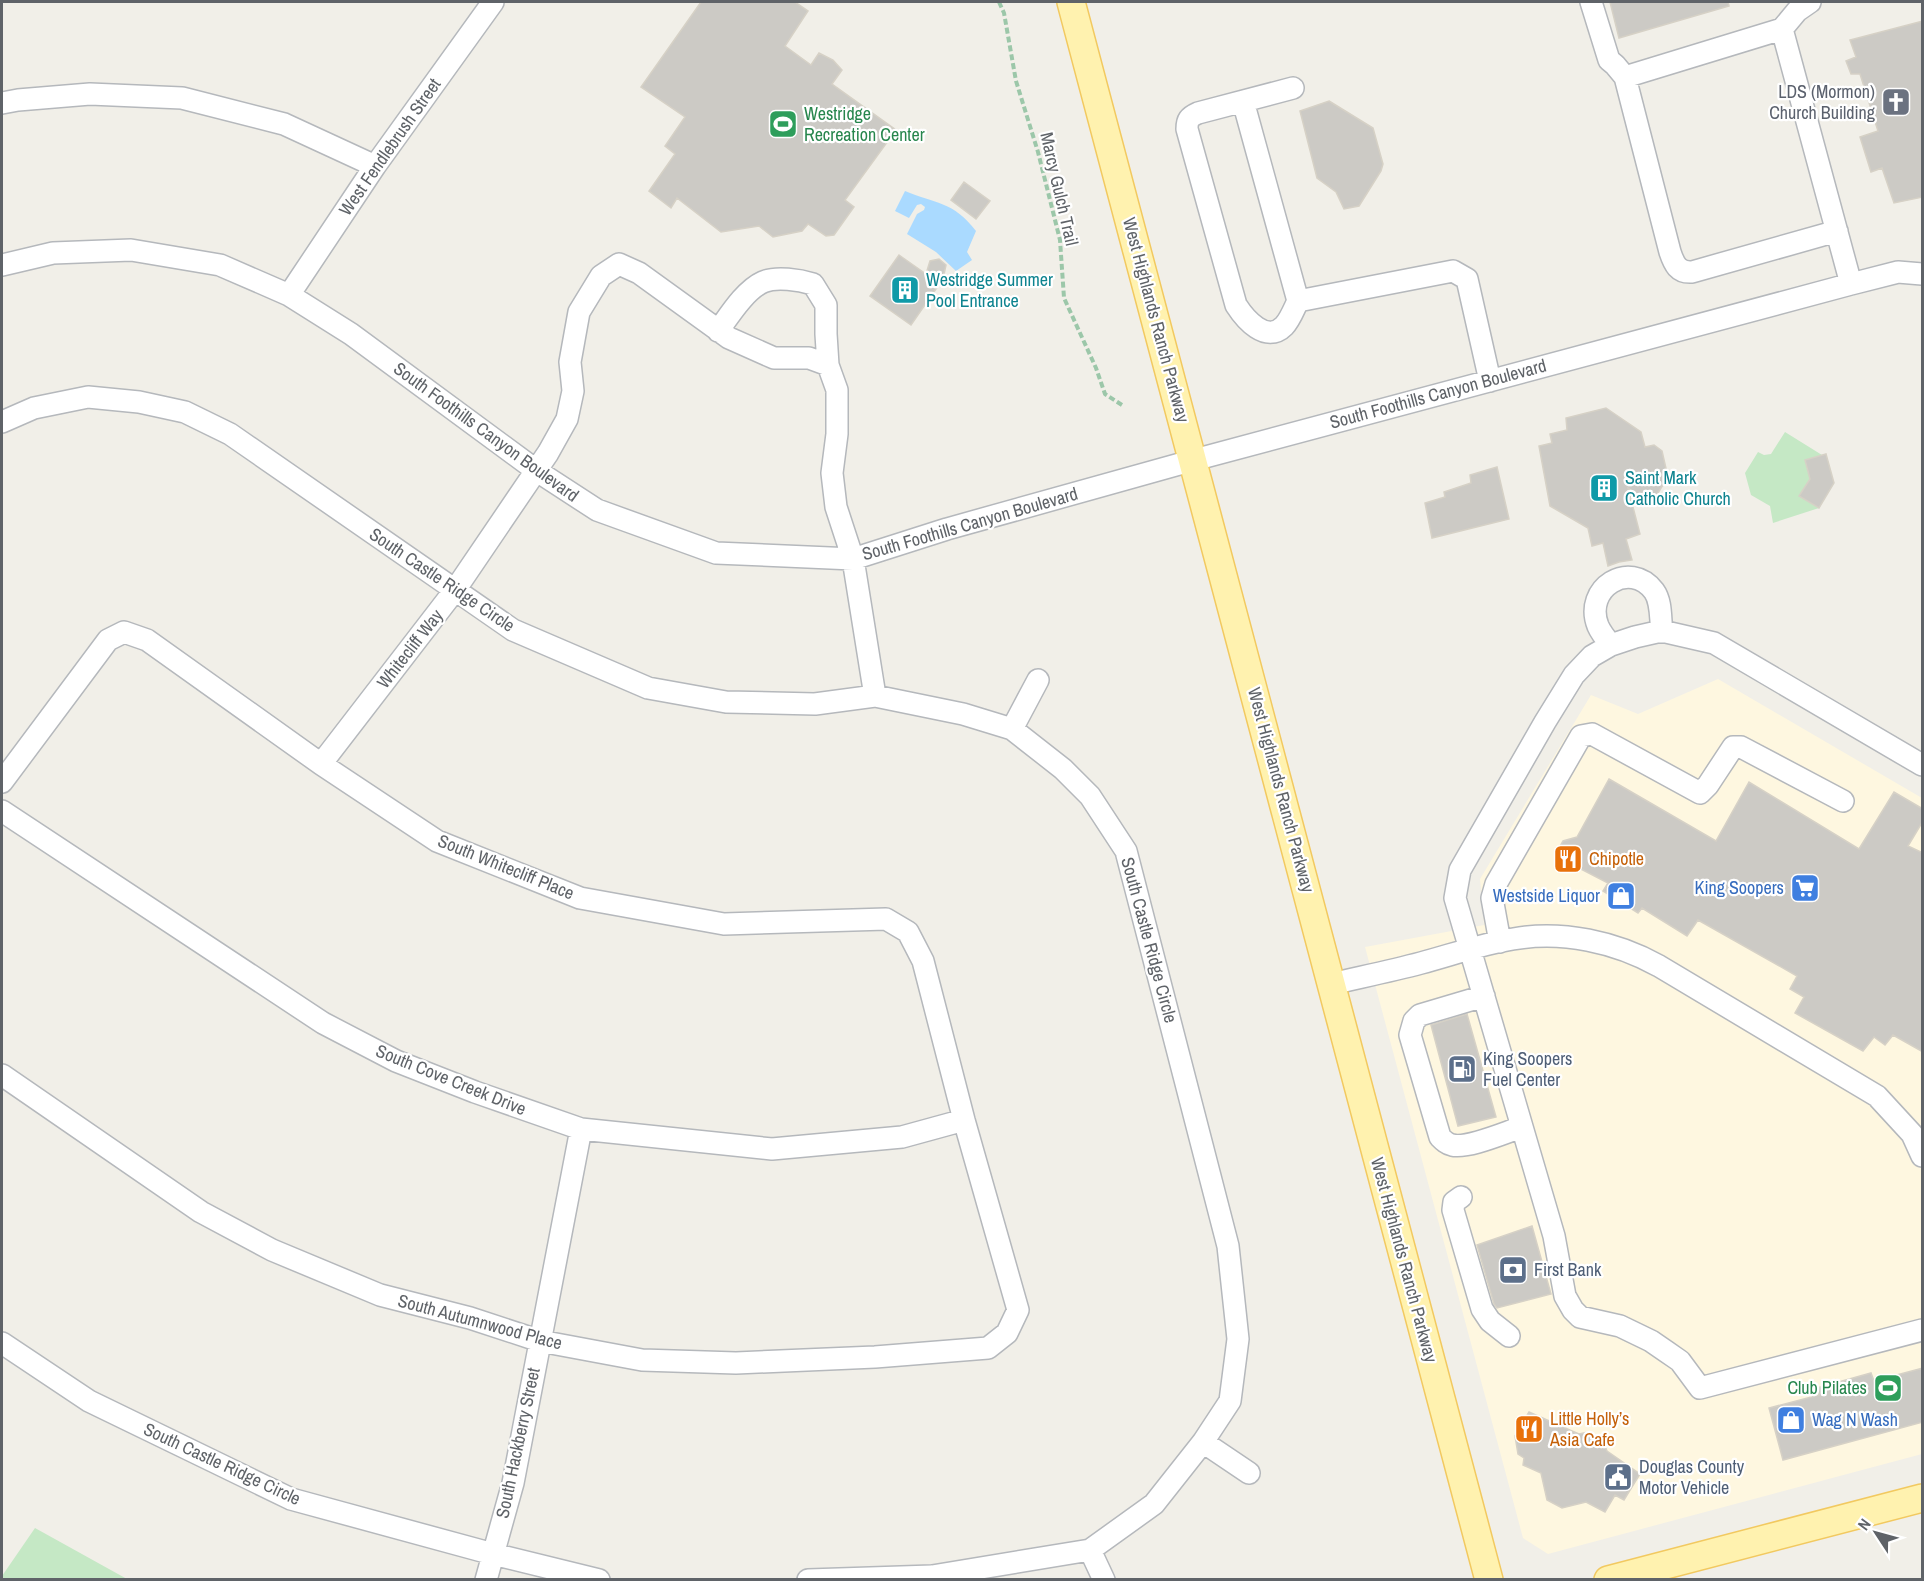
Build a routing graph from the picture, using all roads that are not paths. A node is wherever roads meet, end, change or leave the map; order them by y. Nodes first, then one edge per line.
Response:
1 (493, 2) edge
2 (1071, 2) edge
3 (1592, 2) edge
4 (1810, 2) edge
5 (1782, 29) junction
6 (1625, 77) junction
7 (1293, 88) dead end
8 (1243, 101) junction
9 (2, 103) edge
10 (375, 166) junction
11 (1837, 231) junction
12 (2, 265) edge
13 (1923, 274) edge
14 (1851, 284) junction
15 (289, 295) junction
16 (1298, 302) junction
17 (718, 331) junction
18 (828, 365) junction
19 (1490, 381) junction
20 (2, 422) edge
21 (1194, 460) junction
22 (537, 471) junction
23 (853, 559) junction
24 (455, 590) junction
25 (1662, 632) junction
26 (1611, 645) junction
27 (1038, 680) dead end
28 (875, 696) junction
29 (1012, 729) junction
30 (321, 764) junction
31 (1923, 765) edge
32 (2, 782) edge
33 (1843, 801) dead end
34 (2, 811) edge
35 (1500, 942) junction
36 (1471, 950) junction
37 (1332, 984) junction
38 (1484, 996) junction
39 (2, 1075) edge
40 (964, 1120) junction
41 (1522, 1127) junction
42 (581, 1129) junction
43 (1923, 1156) edge
44 (1461, 1197) dead end
45 (1923, 1330) edge
46 (1509, 1336) dead end
47 (540, 1341) junction
48 (2, 1343) edge
49 (1203, 1442) junction
50 (1249, 1473) dead end
51 (1923, 1498) edge
52 (1090, 1550) junction
53 (493, 1554) junction
54 (486, 1580) edge
55 (599, 1580) edge
56 (808, 1580) edge
57 (1104, 1580) edge
58 (1489, 1580) edge
59 (1608, 1580) edge

1 - 10 street, West Fendlebrush Street
2 - 21 main road, West Highlands Ranch Parkway
3 - 6 street
4 - 5 street
5 - 6 street
5 - 11 street
6 - 11 street
7 - 8 street
8 - 16 street
8 - 16 street
9 - 10 street
10 - 15 street, West Fendlebrush Street
11 - 14 street
12 - 15 street, South Foothills Canyon Boulevard
13 - 14 street, South Foothills Canyon Boulevard
14 - 19 street, South Foothills Canyon Boulevard
15 - 22 street, South Foothills Canyon Boulevard
16 - 19 street
17 - 18 street
17 - 18 street
17 - 22 street, Whitecliff Way
18 - 23 street
19 - 21 street, South Foothills Canyon Boulevard
20 - 24 street, South Castle Ridge Circle
21 - 23 street, South Foothills Canyon Boulevard
21 - 37 main road, West Highlands Ranch Parkway
22 - 23 street, South Foothills Canyon Boulevard
22 - 24 street, Whitecliff Way
23 - 28 street
24 - 28 street, South Castle Ridge Circle
24 - 30 street, Whitecliff Way
25 - 26 street
25 - 26 street
25 - 31 street
26 - 36 street
27 - 29 street
28 - 29 street, South Castle Ridge Circle
29 - 49 street, South Castle Ridge Circle
30 - 32 street, South Whitecliff Place
30 - 40 street, South Whitecliff Place
33 - 35 street
34 - 42 street, South Cove Creek Drive
35 - 36 street
35 - 43 street
36 - 37 street
36 - 38 street
37 - 58 main road, West Highlands Ranch Parkway
38 - 41 street
38 - 41 street
39 - 47 street, South Autumnwood Place
40 - 42 street, South Cove Creek Drive
40 - 47 street, South Autumnwood Place
41 - 45 street
42 - 47 street, South Hackberry Street
44 - 46 street
47 - 53 street, South Hackberry Street
48 - 53 street, South Castle Ridge Circle
49 - 50 street
49 - 52 street, South Castle Ridge Circle
51 - 59 main road
52 - 56 street, South Castle Ridge Circle
52 - 57 street
53 - 54 street, South Hackberry Street
53 - 55 street, South Castle Ridge Circle

